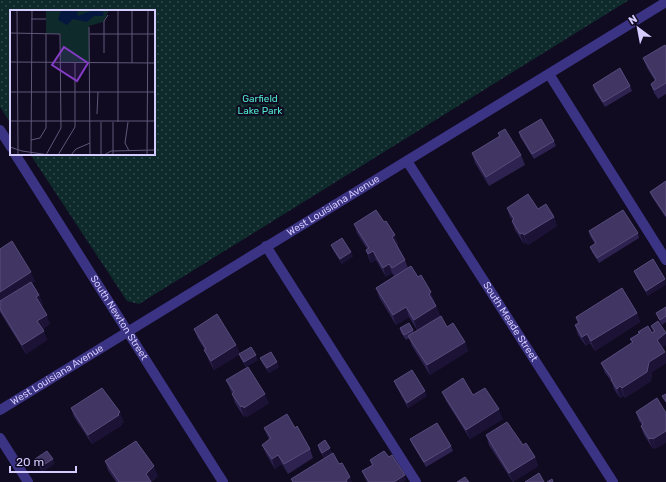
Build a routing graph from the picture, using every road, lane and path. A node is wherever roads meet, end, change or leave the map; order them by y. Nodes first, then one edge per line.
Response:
1 (666, 2) edge
2 (549, 74) junction
3 (0, 130) edge
4 (10, 146) edge
5 (16, 155) edge
6 (407, 161) junction
7 (266, 246) junction
8 (666, 260) edge
9 (127, 330) junction
10 (0, 410) edge
11 (0, 438) edge
12 (28, 482) edge
13 (223, 482) edge
14 (416, 482) edge
15 (613, 482) edge

1 - 2 street, West Louisiana Avenue
2 - 6 street, West Louisiana Avenue
2 - 8 street
3 - 4 street
5 - 9 street, South Newton Street
6 - 7 street, West Louisiana Avenue
6 - 15 street, South Meade Street
7 - 9 street, West Louisiana Avenue
7 - 14 street
9 - 10 street, West Louisiana Avenue
9 - 13 street, South Newton Street
11 - 12 street

